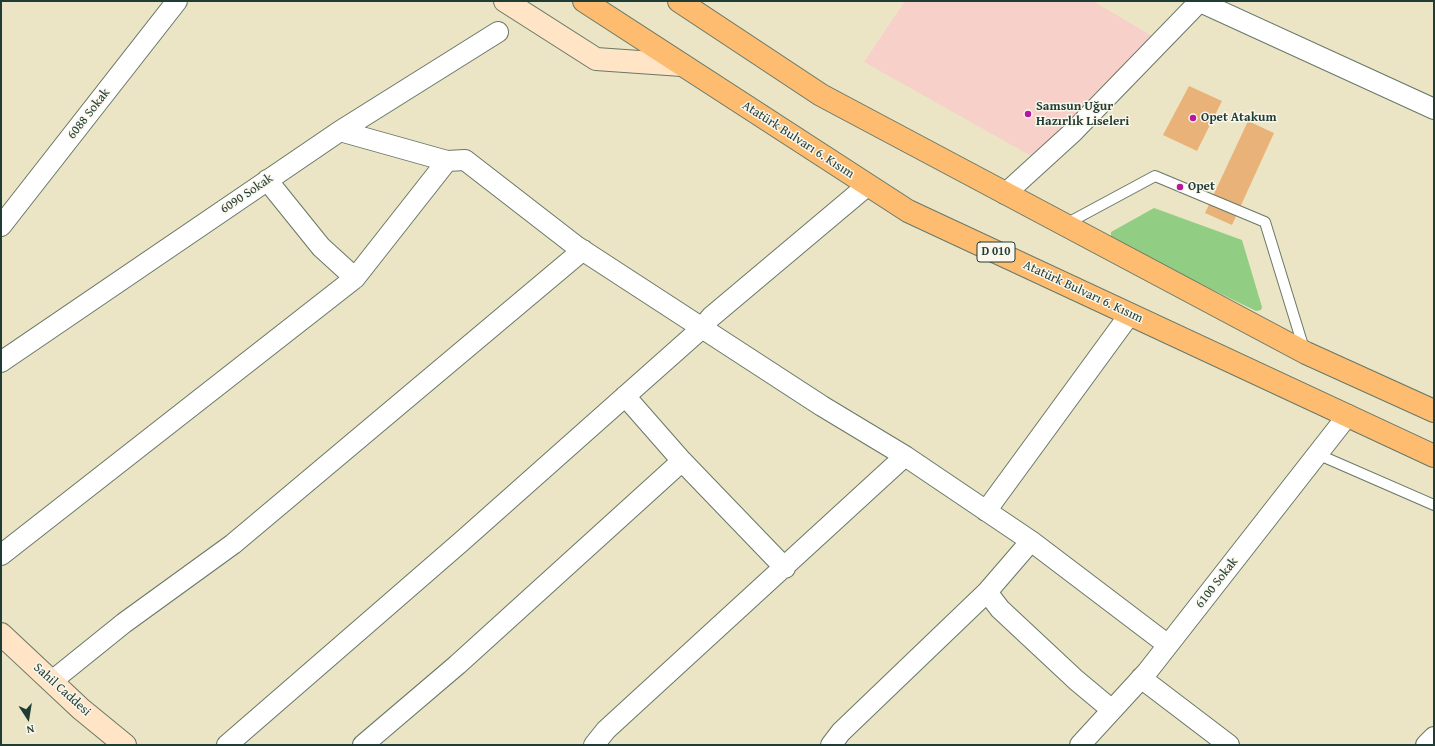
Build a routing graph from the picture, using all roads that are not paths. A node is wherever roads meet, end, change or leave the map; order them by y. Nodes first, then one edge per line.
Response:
1 (177, 1) edge
2 (505, 1) edge
3 (584, 1) edge
4 (679, 1) edge
5 (1199, 1) edge
6 (498, 32) dead end
7 (682, 65) junction
8 (1434, 109) edge
9 (340, 131) junction
10 (447, 161) junction
11 (267, 180) junction
12 (868, 185) junction
13 (1005, 194) junction
14 (1064, 225) junction
15 (1, 226) edge
16 (583, 250) junction
17 (355, 278) junction
18 (1130, 314) junction
19 (702, 328) junction
20 (1306, 353) junction
21 (1, 362) edge
22 (625, 396) junction
23 (1432, 405) edge
24 (1348, 415) junction
25 (1317, 454) junction
26 (905, 456) junction
27 (1434, 456) edge
28 (682, 461) junction
29 (1434, 505) edge
30 (986, 511) junction
31 (1031, 541) junction
32 (1, 555) edge
33 (784, 568) junction
34 (987, 592) junction
35 (1, 634) edge
36 (1168, 645) junction
37 (1141, 678) junction
38 (52, 681) junction
39 (1112, 710) junction
40 (1434, 737) edge
41 (1216, 741) edge
42 (124, 745) edge
43 (227, 745) edge
44 (363, 745) edge
45 (594, 745) edge
46 (831, 745) edge
47 (1080, 745) edge
48 (1426, 745) edge

1 - 15 street, 6088 Sokak
2 - 7 street
3 - 7 highway, Atatürk Bulvarı 6. Kısım / D 010
4 - 13 highway
5 - 8 street
5 - 13 street
6 - 9 street, 6090 Sokak
7 - 12 highway, Atatürk Bulvarı 6. Kısım / D 010
9 - 10 street
9 - 11 street, 6090 Sokak
10 - 16 street
10 - 17 street
11 - 17 street
11 - 21 street, 6090 Sokak
12 - 18 highway, Atatürk Bulvarı 6. Kısım / D 010
12 - 19 street
13 - 14 highway
14 - 20 highway
14 - 20 lane
16 - 19 street
16 - 38 street
17 - 32 street
18 - 24 highway, Atatürk Bulvarı 6. Kısım / D 010
18 - 30 street
19 - 22 street
19 - 26 street
20 - 23 highway
22 - 28 street
22 - 43 street
24 - 25 street, 6100 Sokak
24 - 27 highway, Atatürk Bulvarı 6. Kısım / D 010
25 - 29 lane
25 - 36 street, 6100 Sokak
26 - 30 street
26 - 33 street
28 - 33 street
28 - 44 street
30 - 31 street
31 - 34 street
31 - 36 street
33 - 45 street
34 - 39 street
34 - 46 street
35 - 38 street, Sahil Caddesi
36 - 37 street, 6100 Sokak
37 - 39 street, 6100 Sokak
37 - 41 street
38 - 42 street, Sahil Caddesi
39 - 47 street, 6100 Sokak
40 - 48 street

